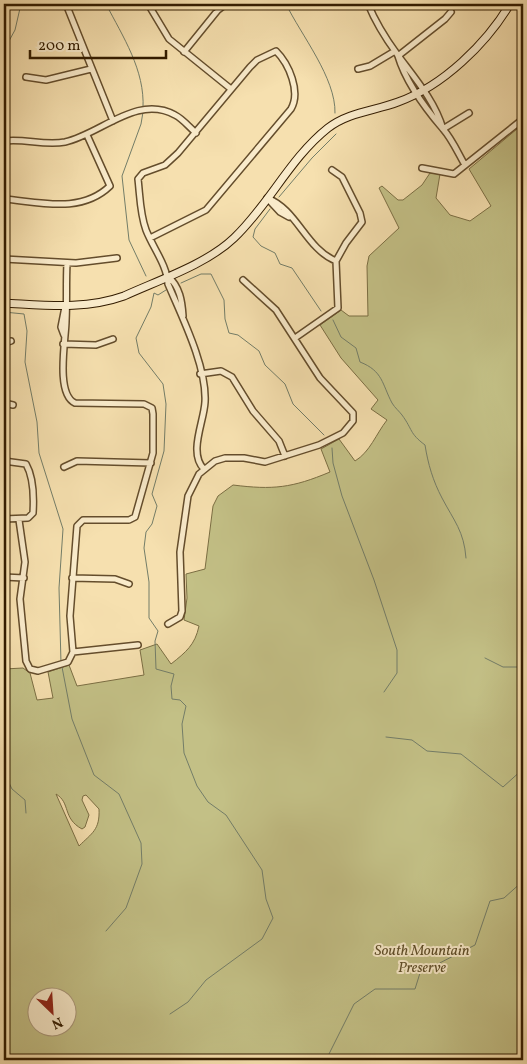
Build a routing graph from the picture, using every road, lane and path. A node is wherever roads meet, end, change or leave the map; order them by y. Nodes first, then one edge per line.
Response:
1 (66, 4) edge
2 (148, 4) edge
3 (213, 4) edge
4 (226, 4) edge
5 (368, 4) edge
6 (510, 4) edge
7 (218, 10) junction
8 (451, 12) dead end
9 (184, 52) junction
10 (396, 53) junction
11 (91, 69) junction
12 (358, 69) dead end
13 (412, 73) junction
14 (26, 77) dead end
15 (407, 77) junction
16 (231, 89) junction
17 (420, 92) junction
18 (434, 108) junction
19 (428, 112) junction
20 (468, 113) dead end
21 (523, 119) edge
22 (113, 121) junction
23 (443, 129) junction
24 (196, 132) junction
25 (86, 135) junction
26 (4, 141) edge
27 (465, 165) junction
28 (422, 168) dead end
29 (332, 170) dead end
30 (267, 198) junction
31 (4, 199) edge
32 (150, 238) junction
33 (117, 258) dead end
34 (4, 259) edge
35 (336, 261) junction
36 (67, 263) junction
37 (167, 276) junction
38 (243, 280) dead end
39 (4, 303) edge
40 (65, 306) junction
41 (295, 338) junction
42 (113, 339) dead end
43 (11, 341) dead end
44 (4, 343) edge
45 (63, 344) junction
46 (200, 374) junction
47 (4, 403) edge
48 (14, 406) dead end
49 (285, 456) junction
50 (4, 461) edge
51 (151, 463) junction
52 (64, 467) dead end
53 (204, 469) junction
54 (4, 519) edge
55 (19, 520) junction
56 (4, 577) edge
57 (24, 578) junction
58 (72, 578) junction
59 (128, 584) dead end
60 (168, 624) dead end
61 (138, 645) dead end
62 (74, 652) junction

1 - 11 street
2 - 9 street
3 - 7 street
4 - 7 street
5 - 10 street
6 - 17 street
7 - 9 street
8 - 10 street
9 - 16 street
10 - 12 street
10 - 13 street
10 - 15 street
11 - 14 street
11 - 22 street
13 - 15 street
13 - 17 street
15 - 17 street
16 - 24 street
16 - 32 street
17 - 18 street
17 - 19 street
17 - 30 street
18 - 19 street
18 - 23 street
19 - 23 street
20 - 23 street
21 - 27 street
22 - 24 street
22 - 25 street
23 - 27 street
24 - 32 street
25 - 26 street
25 - 31 street
27 - 28 street
29 - 35 street
30 - 35 street
30 - 37 street
32 - 37 street
33 - 36 street
34 - 36 street
35 - 41 street
36 - 40 street
37 - 40 street
37 - 46 street
38 - 41 street
39 - 40 street
40 - 45 street
41 - 49 street
42 - 45 street
43 - 44 street
45 - 51 street
46 - 49 street
46 - 53 street
47 - 48 street
49 - 53 street
50 - 55 street
51 - 52 street
51 - 58 street
53 - 60 street
54 - 55 street
55 - 57 street
56 - 57 street
57 - 62 street
58 - 59 street
58 - 62 street
61 - 62 street

